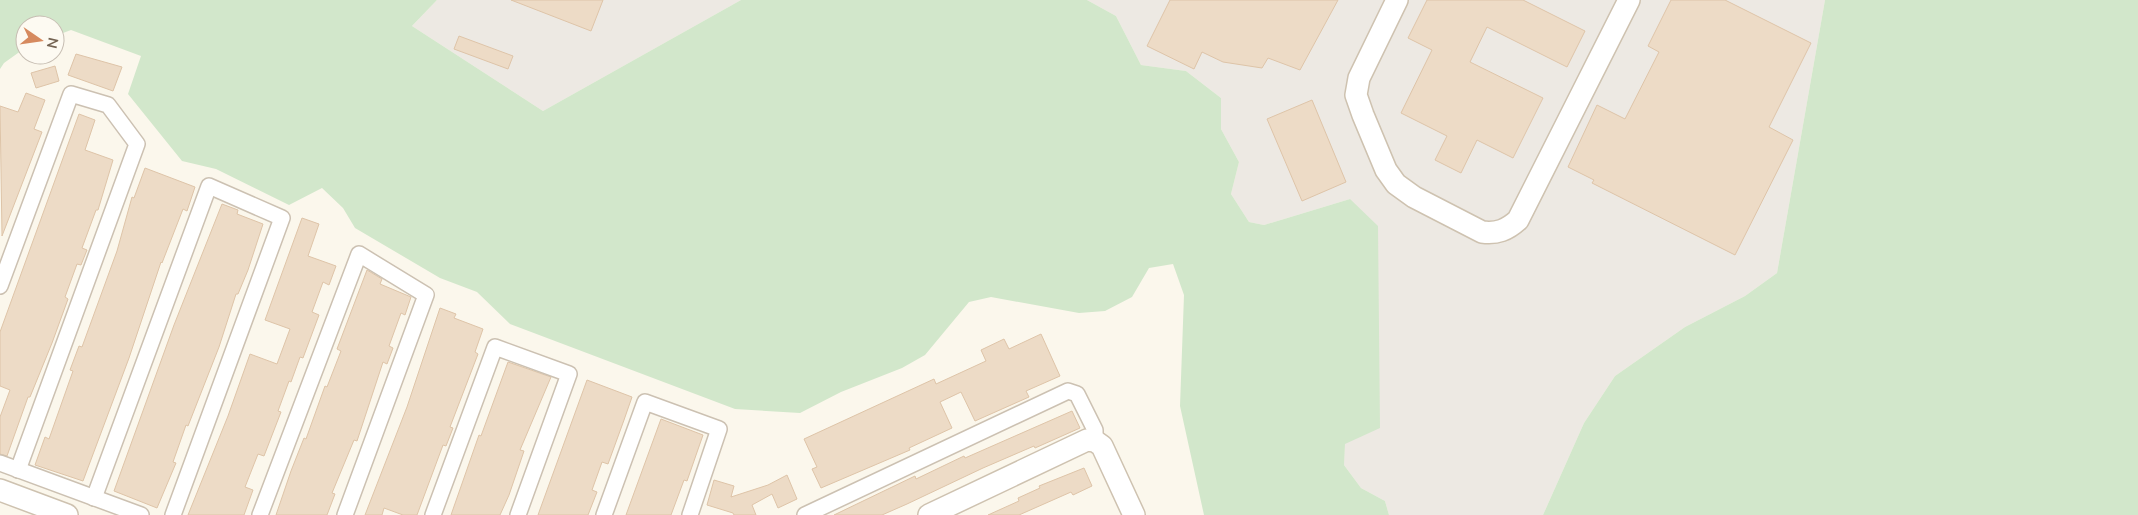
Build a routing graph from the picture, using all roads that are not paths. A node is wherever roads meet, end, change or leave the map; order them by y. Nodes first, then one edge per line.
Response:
1 (1397, 0) edge
2 (1629, 0) edge
3 (0, 286) edge
4 (1095, 441) junction
5 (0, 463) edge
6 (18, 470) junction
7 (0, 490) edge
8 (94, 498) junction
9 (67, 515) edge
10 (141, 515) edge
11 (174, 515) edge
12 (260, 515) edge
13 (345, 515) edge
14 (432, 515) edge
15 (518, 515) edge
16 (604, 515) edge
17 (690, 515) edge
18 (805, 515) edge
19 (929, 515) edge
20 (1134, 515) edge

1 - 2 street
3 - 6 street
4 - 18 street
4 - 19 street
4 - 20 street
5 - 6 street
6 - 8 street
7 - 9 street
8 - 10 street
8 - 11 street
12 - 13 street
14 - 15 street
16 - 17 street

